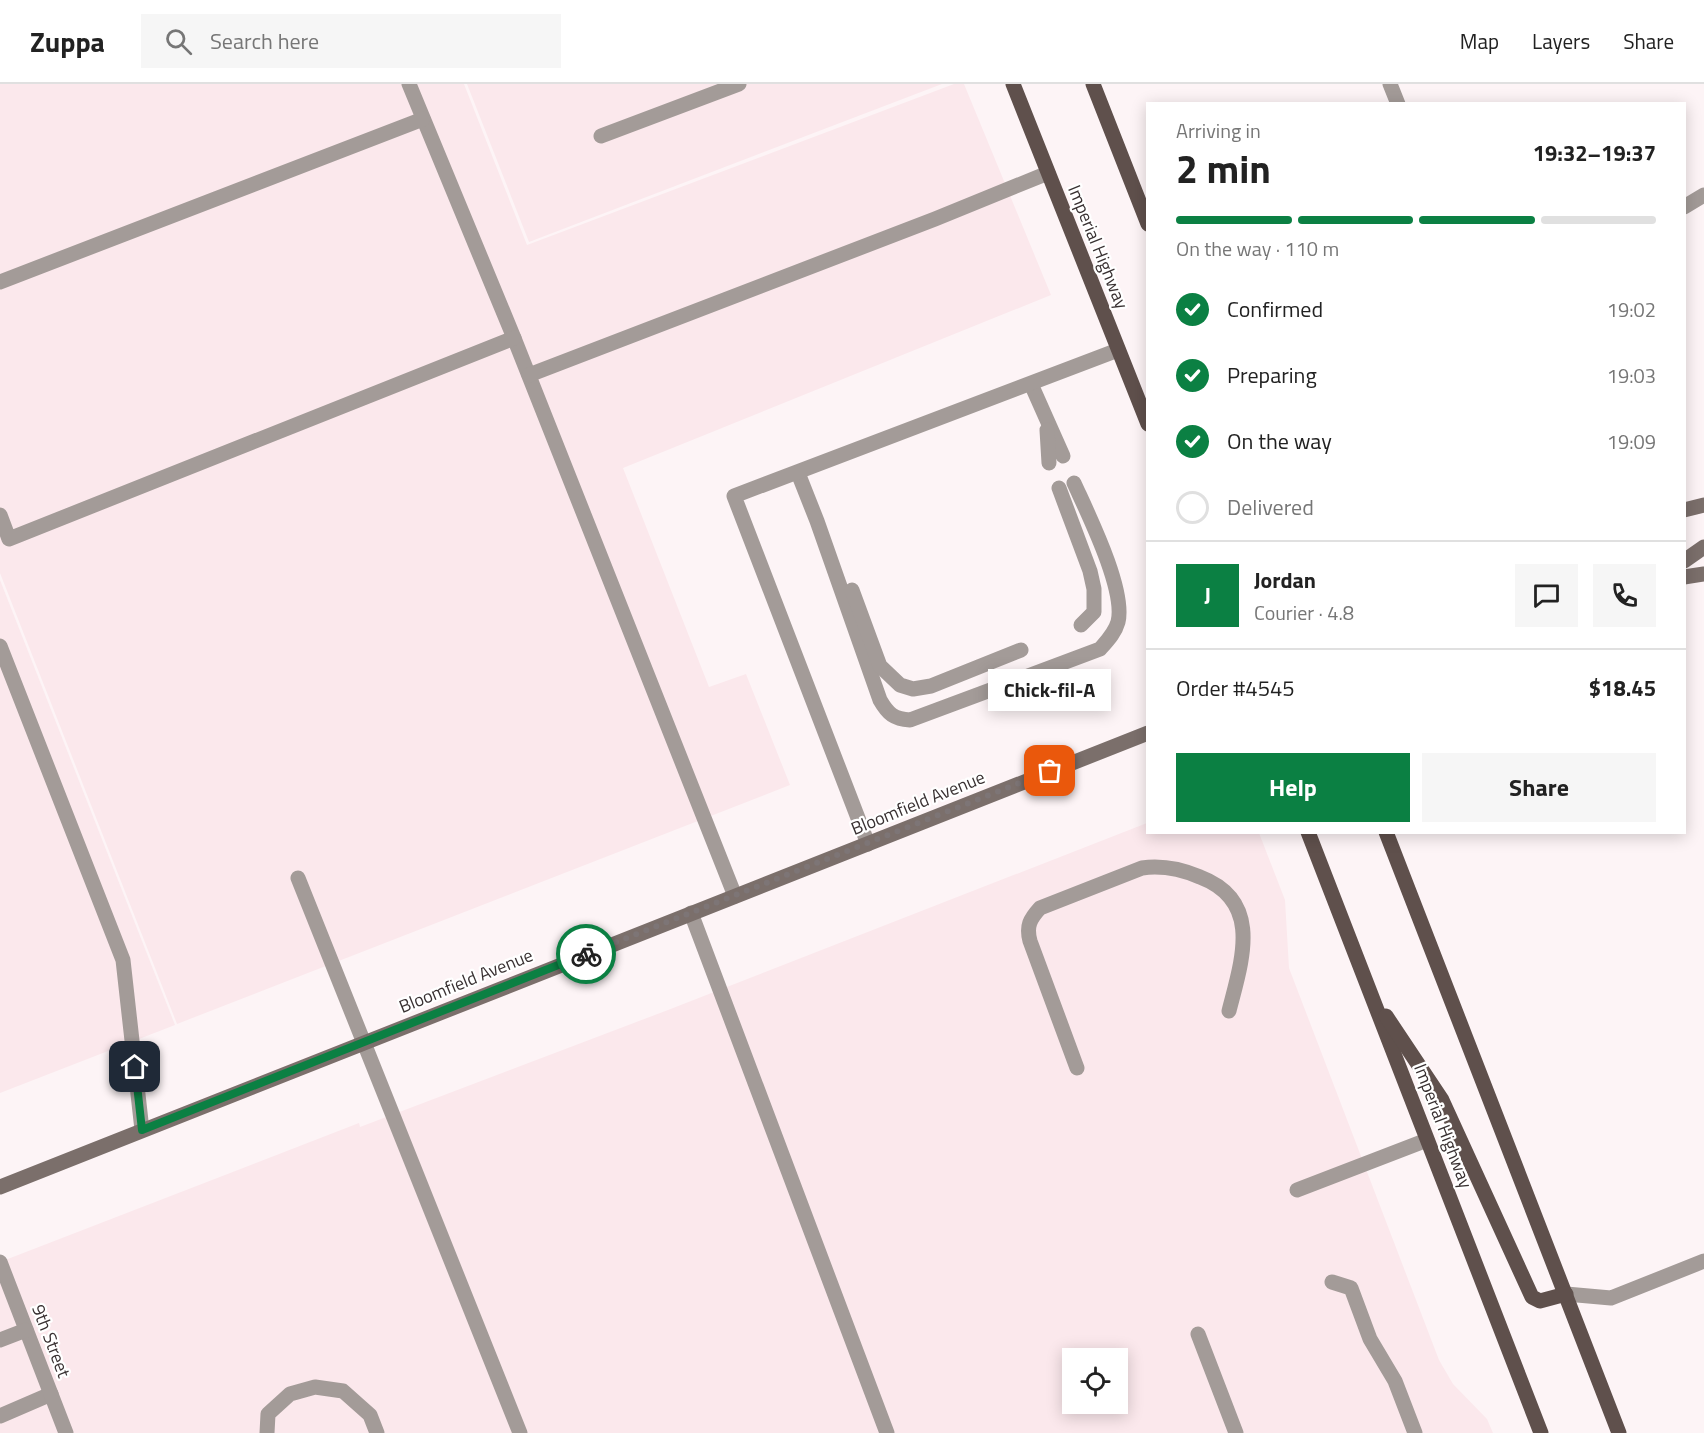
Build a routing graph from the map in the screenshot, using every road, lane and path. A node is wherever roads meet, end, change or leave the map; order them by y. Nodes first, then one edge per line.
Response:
1 (409, 84) edge
2 (739, 84) edge
3 (1013, 84) edge
4 (1093, 84) edge
5 (1390, 84) edge
6 (1397, 102) edge
7 (423, 119) junction
8 (601, 136) dead end
9 (1048, 173) junction
10 (1704, 195) edge
11 (1686, 206) edge
12 (1146, 219) edge
13 (0, 282) edge
14 (514, 338) junction
15 (1118, 350) junction
16 (529, 375) junction
17 (1031, 384) junction
18 (1146, 419) edge
19 (1056, 459) dead end
20 (798, 473) junction
21 (1074, 483) dead end
22 (1059, 488) dead end
23 (1704, 505) edge
24 (1686, 510) edge
25 (0, 515) edge
26 (817, 521) junction
27 (1704, 547) edge
28 (1686, 560) edge
29 (1704, 574) edge
30 (1686, 577) edge
31 (1081, 625) dead end
32 (0, 646) edge
33 (1022, 650) dead end
34 (1146, 734) edge
35 (1309, 834) edge
36 (1387, 834) edge
37 (868, 844) junction
38 (298, 878) dead end
39 (735, 896) junction
40 (692, 912) junction
41 (1370, 991) junction
42 (1229, 1011) dead end
43 (364, 1043) junction
44 (1077, 1068) dead end
45 (142, 1130) junction
46 (1427, 1140) junction
47 (0, 1187) edge
48 (1297, 1190) dead end
49 (1704, 1261) edge
50 (0, 1262) edge
51 (1332, 1282) dead end
52 (1566, 1294) junction
53 (26, 1330) junction
54 (1198, 1334) dead end
55 (0, 1340) edge
56 (51, 1394) junction
57 (0, 1416) edge
58 (66, 1433) edge
59 (267, 1433) edge
60 (377, 1433) edge
61 (520, 1433) edge
62 (887, 1433) edge
63 (1236, 1433) edge
64 (1415, 1433) edge
65 (1541, 1433) edge
66 (1620, 1433) edge

1 - 7 street
2 - 8 street
3 - 9 main road, Imperial Highway
4 - 12 main road
5 - 6 street
7 - 13 street
7 - 14 street
9 - 15 main road, Imperial Highway
9 - 16 street
10 - 11 street
14 - 16 street
14 - 25 street
15 - 17 street
15 - 18 main road, Imperial Highway
16 - 39 street
17 - 19 street
17 - 20 street
20 - 26 street
20 - 37 street
21 - 26 street
22 - 31 street
23 - 24 main road
26 - 33 street
27 - 28 main road
29 - 30 main road
32 - 45 street
34 - 37 main road, Bloomfield Avenue
35 - 41 main road, Imperial Highway
36 - 52 main road
37 - 39 main road, Bloomfield Avenue
38 - 43 street
39 - 40 main road, Bloomfield Avenue
40 - 43 main road, Bloomfield Avenue
40 - 62 street
41 - 46 main road, Imperial Highway
41 - 52 main road
42 - 44 street
43 - 45 main road, Bloomfield Avenue
43 - 61 street
45 - 47 main road, Bloomfield Avenue
46 - 48 street
46 - 65 main road, Imperial Highway
49 - 52 street
50 - 53 street, 9th Street
51 - 64 street
52 - 66 main road
53 - 55 street
53 - 56 street, 9th Street
54 - 63 street
56 - 57 street
56 - 58 street, 9th Street
59 - 60 street

